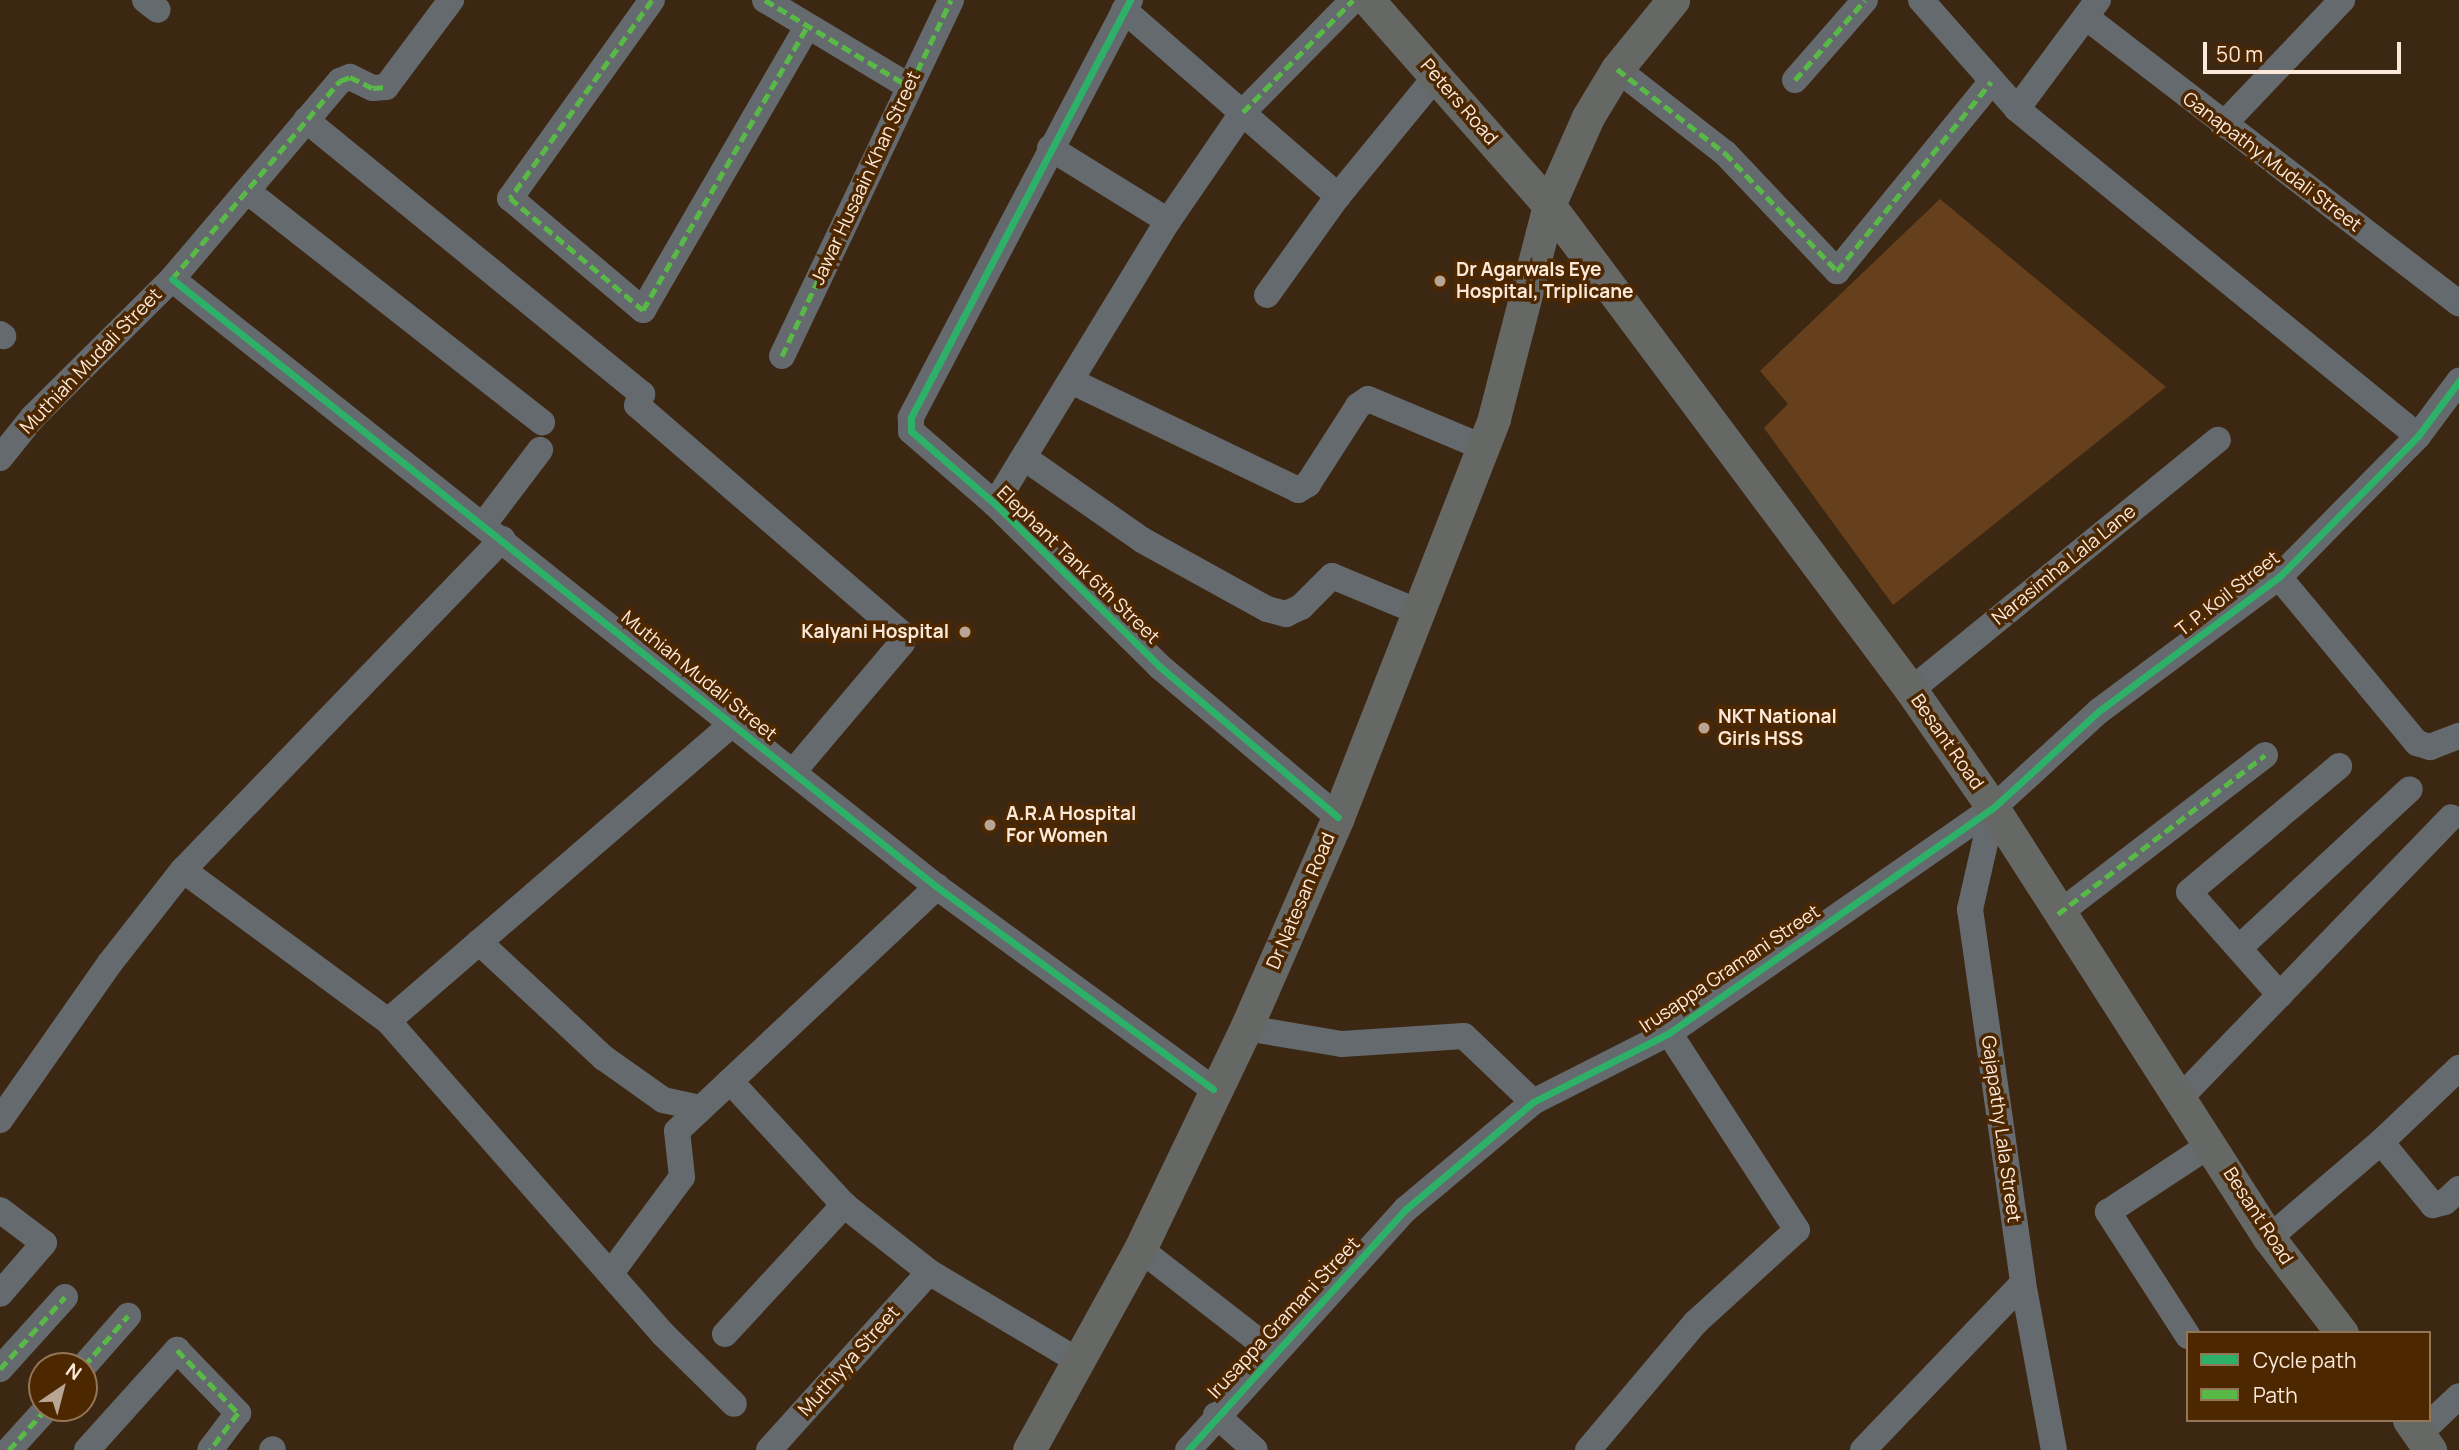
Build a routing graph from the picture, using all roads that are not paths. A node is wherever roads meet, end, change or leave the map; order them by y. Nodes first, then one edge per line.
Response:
1 (451, 0) edge
2 (652, 0) edge
3 (951, 0) edge
4 (1353, 0) edge
5 (1368, 0) edge
6 (1673, 0) edge
7 (1865, 0) edge
8 (1920, 0) edge
9 (2342, 0) edge
10 (775, 2) edge
11 (1127, 5) edge
12 (2093, 9) edge
13 (807, 27) junction
14 (1617, 69) junction
15 (1437, 75) junction
16 (1795, 80) dead end
17 (1991, 82) junction
18 (908, 86) junction
19 (2017, 109) junction
20 (1243, 112) junction
21 (306, 120) junction
22 (2223, 125) junction
23 (1050, 148) junction
24 (247, 191) junction
25 (1338, 196) junction
26 (1549, 205) junction
27 (1168, 221) junction
28 (172, 279) junction
29 (1267, 296) dead end
30 (2459, 303) edge
31 (782, 356) dead end
32 (1071, 381) junction
33 (2459, 381) edge
34 (542, 422) dead end
35 (2418, 436) junction
36 (2218, 440) dead end
37 (1482, 447) junction
38 (540, 450) dead end
39 (0, 458) edge
40 (1026, 459) junction
41 (995, 504) junction
42 (494, 531) junction
43 (2278, 577) junction
44 (1419, 612) junction
45 (1911, 690) junction
46 (733, 723) junction
47 (2459, 736) edge
48 (2265, 755) dead end
49 (2339, 766) dead end
50 (794, 771) junction
51 (2410, 789) dead end
52 (1993, 808) junction
53 (1338, 817) junction
54 (2451, 817) dead end
55 (183, 870) junction
56 (937, 887) junction
57 (2058, 914) junction
58 (479, 942) junction
59 (2239, 948) junction
60 (2280, 995) junction
61 (388, 1021) junction
62 (1247, 1028) junction
63 (1669, 1033) junction
64 (2459, 1068) edge
65 (730, 1081) junction
66 (1213, 1089) junction
67 (2181, 1097) junction
68 (1533, 1102) junction
69 (701, 1108) junction
70 (0, 1120) edge
71 (2381, 1142) junction
72 (2211, 1144) junction
73 (2459, 1189) edge
74 (844, 1205) junction
75 (0, 1210) edge
76 (2269, 1238) junction
77 (1140, 1249) junction
78 (929, 1272) junction
79 (611, 1273) junction
80 (2023, 1283) junction
81 (0, 1294) edge
82 (65, 1297) dead end
83 (128, 1316) dead end
84 (2340, 1331) edge
85 (2186, 1333) edge
86 (725, 1334) dead end
87 (96, 1352) edge
88 (1273, 1352) junction
89 (1080, 1362) junction
90 (0, 1369) edge
91 (2459, 1396) edge
92 (734, 1404) dead end
93 (1216, 1415) junction
94 (34, 1422) edge
95 (2419, 1435) edge
96 (9, 1450) edge
97 (87, 1450) edge
98 (210, 1450) edge
99 (769, 1450) edge
100 (1030, 1450) edge
101 (1188, 1450) edge
102 (1255, 1450) edge
103 (1588, 1450) edge
104 (1863, 1450) edge
105 (2054, 1450) edge

1 - 21 street
2 - 13 street
3 - 18 street, Jawar Husaain Khan Street
4 - 20 street
5 - 15 main road, Peters Road
6 - 14 main road, Dr Natesan Road
7 - 16 street
8 - 17 street
9 - 22 street
10 - 13 street
11 - 20 street
11 - 23 street, Elephant Tank 6th Street
12 - 19 street
12 - 22 street, Ganapathy Mudali Street
13 - 18 street
14 - 17 street
14 - 26 main road, Dr Natesan Road
15 - 25 street
15 - 26 main road, Peters Road
17 - 19 street
18 - 31 street, Jawar Husaain Khan Street
19 - 35 street
20 - 25 street
20 - 27 street
21 - 24 street
21 - 50 street
22 - 30 street, Ganapathy Mudali Street
23 - 27 street
23 - 41 street, Elephant Tank 6th Street
24 - 28 street
24 - 34 street
25 - 29 street
26 - 37 main road, Dr Natesan Road
26 - 45 main road, Besant Road
27 - 32 street
28 - 39 street, Muthiah Mudali Street
28 - 42 street, Muthiah Mudali Street
32 - 37 street
32 - 40 street
33 - 35 street, T. P. Koil Street
35 - 43 street, T. P. Koil Street
36 - 45 street, Narasimha Lala Lane
37 - 44 main road, Dr Natesan Road
38 - 42 street
40 - 41 street
40 - 44 street
41 - 53 street, Elephant Tank 6th Street
42 - 46 street, Muthiah Mudali Street
42 - 55 street
43 - 47 street
43 - 52 street, T. P. Koil Street
44 - 53 main road, Dr Natesan Road
45 - 52 main road, Besant Road
46 - 50 street, Muthiah Mudali Street
46 - 58 street
48 - 57 street
49 - 59 street
50 - 56 street, Muthiah Mudali Street
51 - 59 street
52 - 57 main road, Besant Road
52 - 63 street, Irusappa Gramani Street
52 - 80 street, Gajapathy Lala Street
53 - 62 main road, Dr Natesan Road
54 - 60 street
55 - 61 street
55 - 70 street
56 - 65 street
56 - 66 street, Muthiah Mudali Street
57 - 67 main road, Besant Road
58 - 61 street
58 - 69 street
59 - 60 street
60 - 67 street
61 - 79 street
62 - 66 main road, Dr Natesan Road
62 - 68 street
63 - 68 street, Irusappa Gramani Street
63 - 103 street
64 - 71 street
65 - 69 street
65 - 74 street
66 - 77 main road, Dr Natesan Road
67 - 72 main road, Besant Road
68 - 88 street, Irusappa Gramani Street
69 - 79 street
71 - 73 street
71 - 76 street
72 - 76 main road, Besant Road
72 - 85 street
74 - 78 street
74 - 86 street
75 - 81 street
76 - 84 main road, Besant Road
77 - 88 street
77 - 89 main road, Dr Natesan Road
78 - 89 street
78 - 99 street, Muthiyya Street
79 - 92 street
80 - 104 street
80 - 105 street, Gajapathy Lala Street
82 - 90 street
83 - 87 street
88 - 93 street, Irusappa Gramani Street
89 - 100 main road, Dr Natesan Road
91 - 95 street
93 - 101 street, Irusappa Gramani Street
93 - 102 street
94 - 96 street
97 - 98 street

